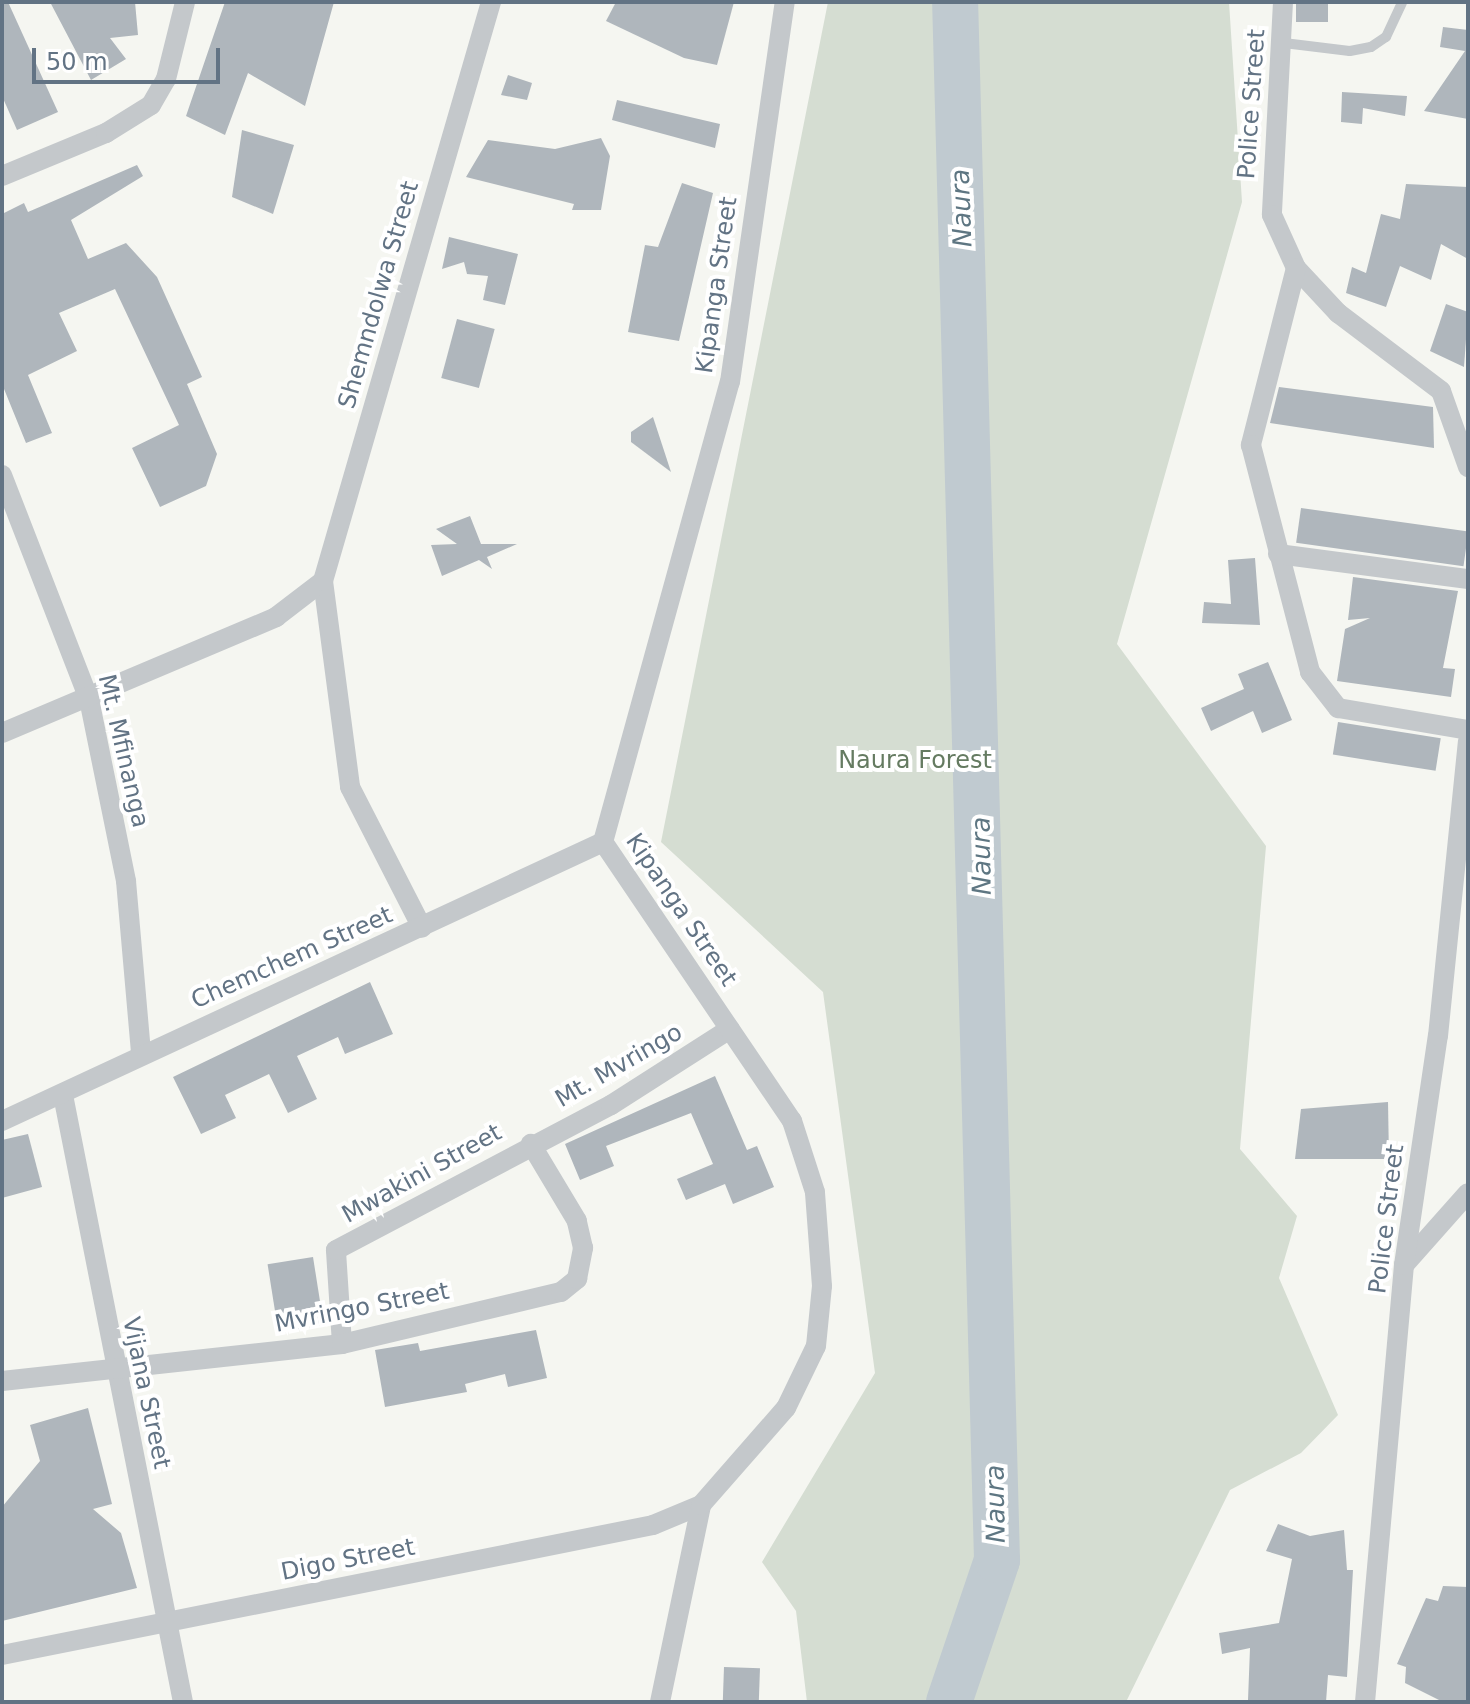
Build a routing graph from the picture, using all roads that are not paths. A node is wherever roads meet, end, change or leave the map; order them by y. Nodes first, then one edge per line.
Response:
1 (185, 2) edge
2 (491, 2) edge
3 (785, 2) edge
4 (1283, 2) edge
5 (1402, 2) edge
6 (1284, 43) junction
7 (2, 176) edge
8 (1296, 268) junction
9 (1468, 467) edge
10 (2, 475) edge
11 (1278, 554) junction
12 (1468, 579) edge
13 (323, 581) junction
14 (89, 699) junction
15 (1468, 730) edge
16 (2, 733) edge
17 (1468, 742) edge
18 (603, 842) junction
19 (422, 928) junction
20 (730, 1029) junction
21 (141, 1053) junction
22 (63, 1095) junction
23 (2, 1121) edge
24 (531, 1144) junction
25 (1468, 1193) edge
26 (1404, 1265) junction
27 (342, 1344) junction
28 (115, 1372) junction
29 (2, 1381) edge
30 (701, 1505) junction
31 (168, 1622) junction
32 (2, 1655) edge
33 (183, 1702) edge
34 (660, 1702) edge
35 (1365, 1702) edge

1 - 7 street
2 - 13 street, Shemndolwa Street
3 - 18 street, Kipanga Street
4 - 6 street, Police Street
5 - 6 lane
6 - 8 street, Police Street
8 - 9 street, Police Street
8 - 11 street
10 - 14 street, Mt. Mfinanga
11 - 12 street
11 - 15 street
13 - 14 street, Shemndolwa Street
13 - 19 street
14 - 16 street, Shemndolwa Street
14 - 21 street, Mt. Mfinanga
17 - 26 street, Police Street
18 - 19 street, Chemchem Street
18 - 20 street, Kipanga Street
19 - 21 street, Chemchem Street
20 - 24 street, Mt. Mvringo
20 - 30 street, Kipanga Street
21 - 22 street, Chemchem Street
22 - 23 street, Chemchem Street
22 - 28 street, Vijana Street
24 - 27 street, Mwakini Street
24 - 27 street, Mvringo Street
25 - 26 street
26 - 35 street, Police Street
27 - 28 street, Mvringo Street
28 - 29 street, Mvringo Street
28 - 31 street, Vijana Street
30 - 31 street, Digo Street
30 - 34 street, Kipanga Street
31 - 32 street, Digo Street
31 - 33 street, Vijana Street

